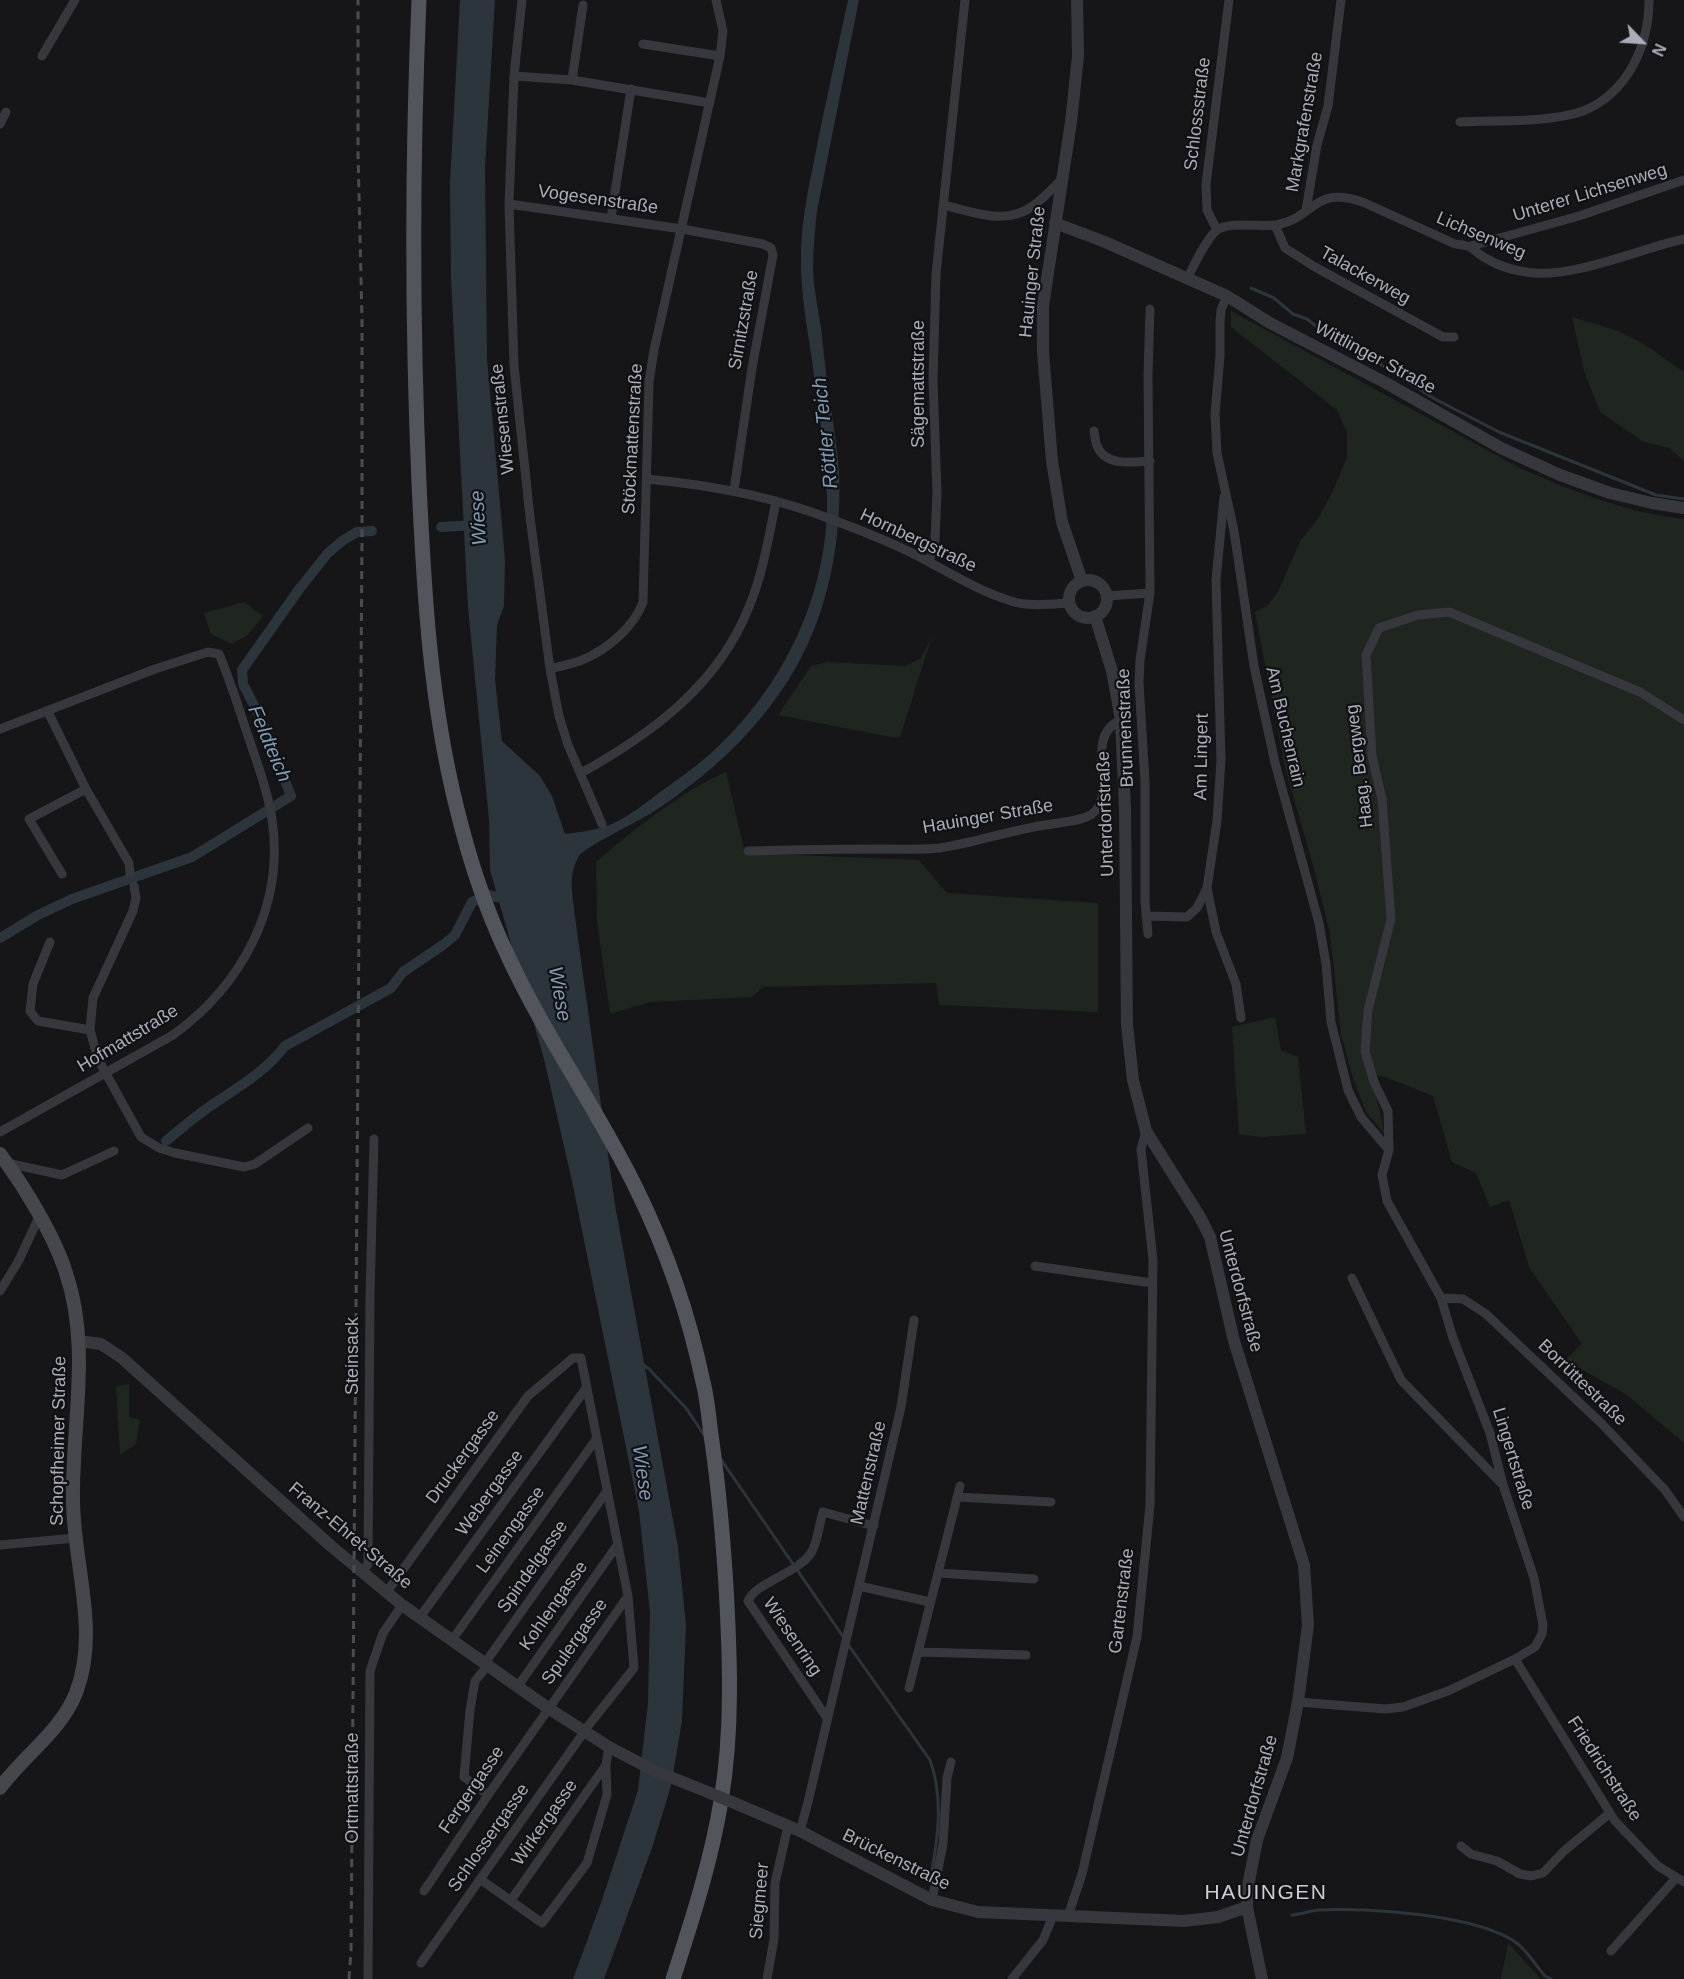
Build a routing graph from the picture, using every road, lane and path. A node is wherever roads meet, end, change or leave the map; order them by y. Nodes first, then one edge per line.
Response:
1 (75, 0) edge
2 (419, 0) edge
3 (522, 0) edge
4 (716, 0) edge
5 (965, 0) edge
6 (1077, 0) edge
7 (1229, 0) edge
8 (1341, 0) edge
9 (1649, 0) edge
10 (583, 5) dead end
11 (643, 44) dead end
12 (42, 56) dead end
13 (720, 56) junction
14 (514, 76) junction
15 (572, 80) junction
16 (631, 89) junction
17 (710, 103) junction
18 (6, 112) dead end
19 (1460, 122) dead end
20 (0, 124) edge
21 (1061, 180) junction
22 (1684, 180) edge
23 (509, 204) junction
24 (943, 205) junction
25 (1306, 210) junction
26 (611, 218) junction
27 (1054, 223) junction
28 (1275, 225) junction
29 (682, 229) junction
30 (1217, 230) junction
31 (1684, 239) edge
32 (1471, 246) junction
33 (1188, 277) junction
34 (1227, 296) junction
35 (1150, 309) dead end
36 (1454, 337) dead end
37 (1094, 431) dead end
38 (1150, 461) junction
39 (647, 480) junction
40 (734, 490) junction
41 (1224, 492) junction
42 (776, 501) junction
43 (1684, 508) edge
44 (929, 562) junction
45 (1082, 581) junction
46 (1150, 593) junction
47 (1107, 596) junction
48 (1070, 603) junction
49 (1095, 616) junction
50 (550, 669) junction
51 (48, 712) junction
52 (1121, 720) junction
53 (1684, 720) edge
54 (0, 729) edge
55 (581, 772) junction
56 (86, 789) junction
57 (602, 824) dead end
58 (748, 850) dead end
59 (62, 874) dead end
60 (130, 874) dead end
61 (134, 886) dead end
62 (1207, 888) junction
63 (1146, 916) junction
64 (1148, 934) dead end
65 (50, 942) dead end
66 (1240, 1018) dead end
67 (90, 1030) junction
68 (1365, 1051) joint
69 (105, 1073) junction
70 (308, 1128) dead end
71 (1146, 1131) junction
72 (0, 1132) edge
73 (374, 1139) dead end
74 (1389, 1150) junction
75 (114, 1151) dead end
76 (3, 1159) edge
77 (39, 1217) junction
78 (1035, 1266) dead end
79 (1352, 1278) dead end
80 (1152, 1283) junction
81 (0, 1290) edge
82 (1441, 1298) junction
83 (914, 1320) dead end
84 (80, 1341) junction
85 (587, 1387) junction
86 (597, 1438) junction
87 (1503, 1485) junction
88 (960, 1486) dead end
89 (607, 1491) junction
90 (957, 1497) junction
91 (1051, 1502) dead end
92 (1684, 1517) edge
93 (874, 1526) junction
94 (75, 1538) junction
95 (618, 1544) junction
96 (0, 1545) edge
97 (362, 1572) junction
98 (938, 1573) junction
99 (1034, 1579) dead end
100 (859, 1586) junction
101 (386, 1593) junction
102 (628, 1596) junction
103 (930, 1602) junction
104 (402, 1605) junction
105 (420, 1617) junction
106 (848, 1631) joint
107 (452, 1640) junction
108 (919, 1652) junction
109 (1026, 1655) dead end
110 (1515, 1659) junction
111 (486, 1664) junction
112 (518, 1686) junction
113 (909, 1688) dead end
114 (1298, 1702) junction
115 (548, 1708) junction
116 (827, 1718) junction
117 (586, 1729) junction
118 (613, 1749) junction
119 (951, 1762) dead end
120 (606, 1765) junction
121 (0, 1788) edge
122 (488, 1795) junction
123 (1610, 1813) junction
124 (794, 1829) junction
125 (1461, 1846) dead end
126 (480, 1879) junction
127 (1680, 1880) edge
128 (424, 1891) dead end
129 (511, 1900) junction
130 (932, 1900) junction
131 (1247, 1907) junction
132 (1053, 1916) junction
133 (1068, 1916) junction
134 (1611, 1951) dead end
135 (421, 1963) dead end
136 (368, 1979) edge
137 (673, 1979) edge
138 (767, 1979) edge
139 (1012, 1979) edge
140 (1262, 1979) edge

1 - 12 street
2 - 137 main road
3 - 14 street, Wiesenstraße
4 - 13 street, Stöckmattenstraße
5 - 24 street, Sägemattstraße
6 - 21 street, Hauinger Straße
7 - 30 street, Schlossstraße
8 - 25 street, Markgrafenstraße
9 - 19 street
10 - 15 street
11 - 13 street
13 - 17 street, Stöckmattenstraße
14 - 15 street
14 - 23 street, Wiesenstraße
15 - 16 street
16 - 17 street
16 - 26 street
17 - 29 street, Stöckmattenstraße
18 - 20 street
21 - 24 street
21 - 27 street, Hauinger Straße
22 - 32 street, Unterer Lichsenweg
23 - 26 street, Vogesenstraße
23 - 50 street, Wiesenstraße
24 - 44 street, Sägemattstraße
25 - 28 street, Markgrafenstraße
25 - 32 street, Lichsenweg
26 - 29 street, Vogesenstraße
27 - 33 street, Wittlinger Straße
27 - 45 street, Hauinger Straße
28 - 30 street, Markgrafenstraße
28 - 36 street, Talackerweg
29 - 39 street, Stöckmattenstraße
29 - 40 street, Sirnitzstraße
30 - 33 street
31 - 32 street, Lichsenweg
33 - 34 street, Wittlinger Straße
34 - 41 street, Am Buchenrain
34 - 43 street, Wittlinger Straße
35 - 38 street, Brunnenstraße
37 - 38 street
38 - 46 street, Brunnenstraße
39 - 40 street, Hornbergstraße
39 - 50 street, Stöckmattenstraße
40 - 42 street, Hornbergstraße
41 - 62 street, Am Lingert
41 - 74 street, Am Buchenrain
42 - 44 street, Hornbergstraße
42 - 55 street
44 - 48 street, Hornbergstraße
45 - 47 street
45 - 48 street
46 - 47 street
46 - 63 street, Brunnenstraße
47 - 49 street
48 - 49 street
49 - 52 street, Unterdorfstraße
50 - 55 street, Wiesenstraße
51 - 54 street, Hofmattstraße
51 - 56 street
51 - 69 street, Hofmattstraße
52 - 58 street, Hauinger Straße
52 - 71 street, Unterdorfstraße
53 - 68 street, Haag. Bergweg
55 - 57 street, Wiesenstraße
56 - 59 street
56 - 60 street
61 - 67 street
62 - 63 street
62 - 66 street, Am Lingert
63 - 64 street
65 - 67 street
67 - 69 street
68 - 74 street, Lingertstraße
69 - 70 street
69 - 72 street, Hofmattstraße
71 - 80 street, Gartenstraße
71 - 114 street, Unterdorfstraße
73 - 97 street, Steinsack
74 - 82 street, Lingertstraße
75 - 76 street
76 - 77 main road, Schopfheimer Straße
77 - 81 street
77 - 84 main road, Schopfheimer Straße
78 - 80 street
79 - 87 street
80 - 133 street, Gartenstraße
82 - 87 street, Lingertstraße
82 - 92 street, Borrüttestraße
83 - 93 street, Mattenstraße
84 - 94 main road, Schopfheimer Straße
84 - 97 street, Franz-Ehret-Straße
85 - 86 street
85 - 101 street, Druckergasse
85 - 105 street, Webergasse
86 - 89 street
86 - 107 street, Leinengasse
87 - 110 street, Lingertstraße
88 - 90 street
89 - 95 street
89 - 111 street, Spindelgasse
90 - 91 street
90 - 98 street
93 - 100 street, Mattenstraße
93 - 116 street, Wiesenring
94 - 96 street
94 - 121 main road, Schopfheimer Straße
95 - 102 street
95 - 112 street, Kohlengasse
97 - 101 street, Franz-Ehret-Straße
98 - 99 street
98 - 103 street
100 - 103 street
100 - 106 street, Mattenstraße
101 - 104 street, Franz-Ehret-Straße
102 - 115 street, Spulergasse
102 - 117 street, Schlossergasse
103 - 108 street
104 - 105 street, Franz-Ehret-Straße
104 - 136 street, Ortmattstraße
105 - 107 street, Franz-Ehret-Straße
106 - 116 street, Wiesenring
107 - 111 street, Franz-Ehret-Straße
108 - 109 street
108 - 113 street
110 - 114 street, Lingertstraße
110 - 123 street, Friedrichstraße
111 - 112 street
111 - 122 street
112 - 115 street
114 - 131 street, Unterdorfstraße
115 - 117 street
115 - 122 street, Fergergasse
116 - 124 street, Wiesenring
117 - 118 street
117 - 126 street, Schlossergasse
118 - 120 street
118 - 124 street, Brückenstraße, bridge
119 - 130 street
120 - 129 street, Wirkergasse
120 - 129 street
122 - 128 street, Fergergasse
123 - 125 street
123 - 127 street, Friedrichstraße
124 - 130 street, Brückenstraße
124 - 138 street, Siegmeer
126 - 129 street
126 - 135 street, Schlossergasse
127 - 134 street
130 - 132 street, Brückenstraße
131 - 133 street, Brückenstraße
131 - 140 street, Unterdorfstraße
132 - 133 street, Brückenstraße
132 - 139 street

